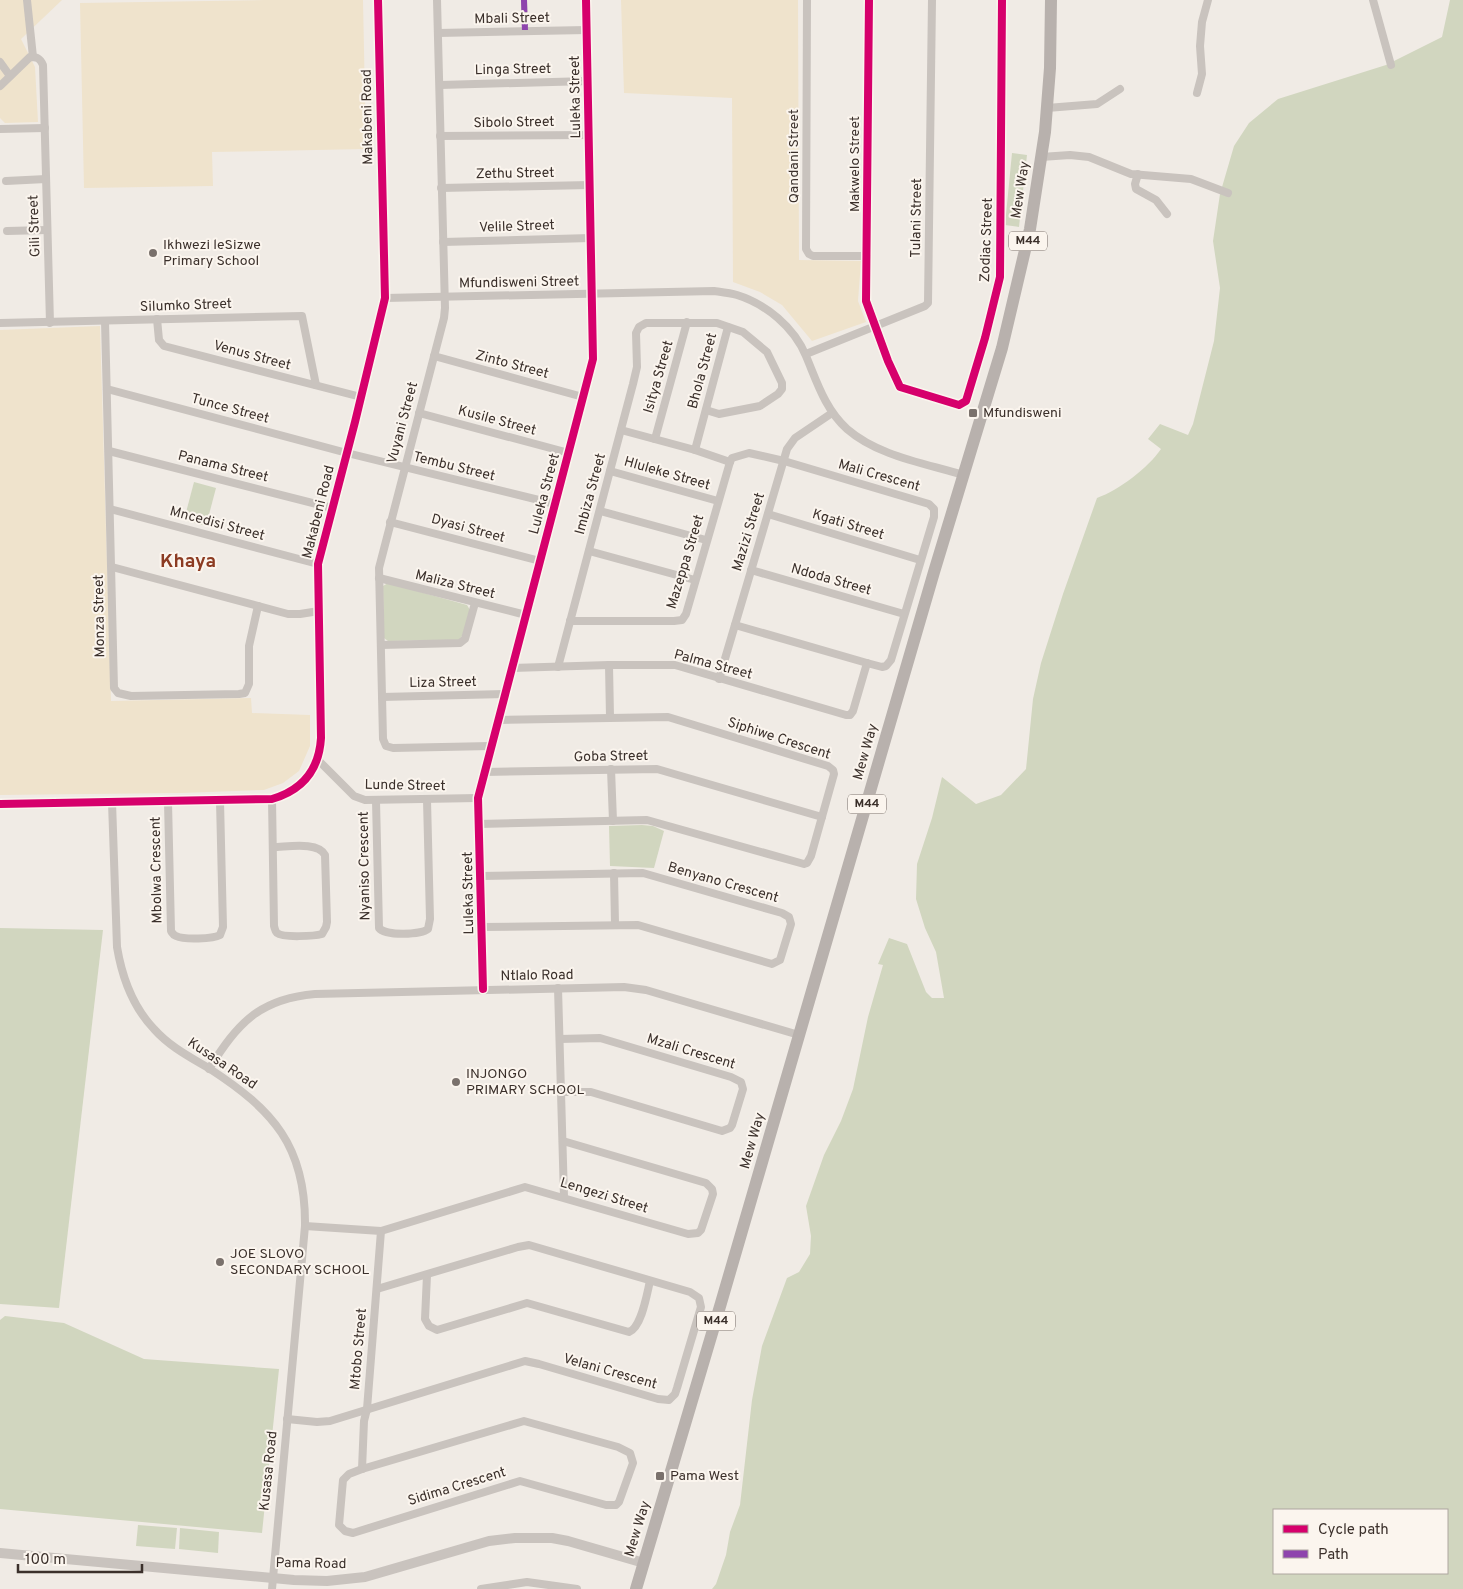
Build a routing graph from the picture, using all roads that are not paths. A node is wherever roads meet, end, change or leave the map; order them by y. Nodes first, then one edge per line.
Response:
1 (27, 0) edge
2 (378, 0) edge
3 (437, 0) edge
4 (524, 0) edge
5 (586, 0) edge
6 (807, 0) edge
7 (869, 0) edge
8 (932, 0) edge
9 (1002, 0) edge
10 (1051, 0) edge
11 (1208, 0) edge
12 (1373, 0) edge
13 (587, 30) junction
14 (525, 31) junction
15 (438, 33) junction
16 (33, 57) junction
17 (0, 62) edge
18 (1391, 65) dead end
19 (10, 76) junction
20 (588, 81) junction
21 (440, 85) junction
22 (0, 86) edge
23 (1120, 89) dead end
24 (1197, 94) dead end
25 (1047, 108) junction
26 (1, 127) edge
27 (45, 128) junction
28 (589, 134) junction
29 (440, 136) junction
30 (1041, 157) junction
31 (1138, 174) junction
32 (46, 179) junction
33 (6, 181) dead end
34 (590, 185) junction
35 (441, 188) junction
36 (1228, 193) dead end
37 (1167, 214) dead end
38 (47, 230) junction
39 (7, 231) dead end
40 (591, 238) junction
41 (443, 242) junction
42 (867, 256) junction
43 (592, 293) junction
44 (444, 297) junction
45 (385, 298) junction
46 (157, 319) junction
47 (105, 321) junction
48 (50, 322) junction
49 (687, 322) junction
50 (0, 323) edge
51 (639, 326) joint
52 (876, 326) junction
53 (728, 327) junction
54 (806, 354) junction
55 (434, 356) junction
56 (316, 385) junction
57 (107, 389) junction
58 (362, 397) junction
59 (583, 397) junction
60 (706, 410) junction
61 (419, 413) junction
62 (832, 413) junction
63 (621, 430) junction
64 (655, 439) junction
65 (109, 450) junction
66 (695, 450) junction
67 (569, 452) junction
68 (347, 453) junction
69 (784, 461) junction
70 (730, 462) junction
71 (405, 467) junction
72 (610, 471) junction
73 (963, 475) junction
74 (718, 501) junction
75 (555, 504) junction
76 (332, 508) junction
77 (110, 509) junction
78 (600, 511) junction
79 (768, 514) junction
80 (390, 522) junction
81 (706, 540) junction
82 (589, 551) junction
83 (920, 560) junction
84 (540, 561) junction
85 (318, 564) junction
86 (112, 567) junction
87 (751, 570) junction
88 (379, 578) junction
89 (694, 580) junction
90 (475, 603) junction
91 (258, 606) junction
92 (319, 611) junction
93 (904, 614) junction
94 (526, 615) junction
95 (570, 620) junction
96 (735, 626) junction
97 (381, 645) junction
98 (868, 663) junction
99 (609, 665) junction
100 (558, 667) junction
101 (512, 668) junction
102 (719, 678) junction
103 (505, 694) junction
104 (382, 697) junction
105 (610, 718) junction
106 (498, 720) junction
107 (491, 746) junction
108 (318, 760) junction
109 (611, 769) junction
110 (484, 772) junction
111 (478, 798) junction
112 (272, 799) junction
113 (220, 800) junction
114 (427, 800) junction
115 (376, 801) junction
116 (112, 802) junction
117 (168, 802) junction
118 (0, 804) edge
119 (822, 817) junction
120 (613, 821) junction
121 (479, 824) junction
122 (273, 847) junction
123 (614, 872) junction
124 (480, 876) junction
125 (615, 924) junction
126 (482, 927) junction
127 (558, 988) junction
128 (483, 989) junction
129 (800, 1035) junction
130 (560, 1039) junction
131 (209, 1069) junction
132 (562, 1092) junction
133 (563, 1141) junction
134 (564, 1197) junction
135 (305, 1226) junction
136 (381, 1231) junction
137 (427, 1275) junction
138 (650, 1281) junction
139 (377, 1290) junction
140 (367, 1409) junction
141 (287, 1419) junction
142 (362, 1469) junction
143 (0, 1553) edge
144 (644, 1563) junction
145 (273, 1577) junction
146 (272, 1589) edge
147 (482, 1589) edge
148 (578, 1589) edge
149 (636, 1589) edge

1 - 16 street
2 - 45 street, Makabeni Road
3 - 15 street, Vuyani Street
4 - 14 street
5 - 13 street, Luleka Street
6 - 42 street, Qandani Street
7 - 42 street, Makwelo Street
8 - 52 street, Tulani Street
9 - 52 street, Zodiac Street
10 - 25 main road, Mew Way / M44
11 - 24 street
12 - 18 street
13 - 14 street, Mbali Street
13 - 20 street, Luleka Street
14 - 15 street, Mbali Street
15 - 21 street, Vuyani Street
16 - 19 street
16 - 27 street, Gili Street
17 - 19 street
19 - 22 street
20 - 21 street, Linga Street
20 - 28 street, Luleka Street
21 - 29 street, Vuyani Street
23 - 25 street
25 - 30 main road, Mew Way / M44
26 - 27 street
27 - 32 street, Gili Street
28 - 29 street, Sibolo Street
28 - 34 street, Luleka Street
29 - 35 street, Vuyani Street
30 - 31 street
30 - 73 main road, Mew Way / M44
31 - 36 street
31 - 37 street
32 - 33 street
32 - 38 street, Gili Street
34 - 35 street, Zethu Street
34 - 40 street, Luleka Street
35 - 41 street, Vuyani Street
38 - 39 street
38 - 48 street, Gili Street
40 - 41 street, Velile Street
40 - 43 street, Luleka Street
41 - 44 street, Vuyani Street
42 - 52 street, Makwelo Street
43 - 44 street, Mfundisweni Street
43 - 54 street, Mfundisweni Street
43 - 59 street, Luleka Street
44 - 45 street, Mfundisweni Street
44 - 55 street, Vuyani Street
45 - 58 street, Makabeni Road
46 - 47 street, Silumko Street
46 - 56 street, Venus Street
46 - 56 street, Silumko Street
47 - 48 street, Silumko Street
47 - 57 street, Monza Street
48 - 50 street, Silumko Street
49 - 51 street, Bhola Street
49 - 53 street, Bhola Street
49 - 64 street, Isitya Street
51 - 63 street, Imbiza Street
52 - 54 street, Tulani Street
53 - 60 street, Bhola Street
53 - 60 street
54 - 62 street, Mfundisweni Street
55 - 59 street, Zinto Street
55 - 61 street, Vuyani Street
56 - 58 street, Venus Street
57 - 65 street, Monza Street
57 - 68 street, Tunce Street
58 - 68 street, Makabeni Road
59 - 67 street, Luleka Street
60 - 66 street, Bhola Street
61 - 67 street, Kusile Street
61 - 71 street, Vuyani Street
62 - 69 street, Mazizi Street
62 - 73 street, Mfundisweni Street
63 - 64 street
63 - 72 street, Imbiza Street
64 - 66 street
65 - 76 street, Panama Street
65 - 77 street, Monza Street
66 - 70 street
67 - 75 street, Luleka Street
68 - 71 street, Tembu Street
68 - 76 street, Makabeni Road
69 - 70 street, Mali Crescent
69 - 79 street, Mazizi Street
69 - 83 street, Mali Crescent
70 - 74 street, Mazeppa Street
71 - 75 street, Tembu Street
71 - 80 street, Vuyani Street
72 - 74 street, Hluleke Street
72 - 78 street, Imbiza Street
73 - 129 main road, Mew Way / M44
74 - 81 street, Mazeppa Street
75 - 84 street, Luleka Street
76 - 85 street, Makabeni Road
77 - 85 street, Mncedisi Street
77 - 86 street, Monza Street
78 - 81 street
78 - 82 street, Imbiza Street
79 - 83 street, Kgati Street
79 - 87 street, Mazizi Street
80 - 84 street, Dyasi Street
80 - 88 street, Vuyani Street
81 - 89 street, Mazeppa Street
82 - 89 street
82 - 95 street, Imbiza Street
83 - 93 street, Mali Crescent
84 - 94 street, Luleka Street
85 - 92 street, Makabeni Road
86 - 91 street
86 - 91 street, Monza Street
87 - 93 street, Ndoda Street
87 - 96 street, Mazizi Street
88 - 90 street, Maliza Street
88 - 97 street, Vuyani Street
89 - 95 street, Mazeppa Street
90 - 94 street, Maliza Street
90 - 97 street
91 - 92 street
92 - 108 street, Makabeni Road
93 - 98 street, Mali Crescent
94 - 101 street, Luleka Street
95 - 100 street, Imbiza Street
96 - 98 street, Mali Crescent
96 - 102 street, Mazizi Street
97 - 104 street, Vuyani Street
98 - 102 street, Palma Street
99 - 100 street, Palma Street
99 - 102 street, Palma Street
99 - 105 street
100 - 101 street, Palma Street
101 - 103 street, Luleka Street
103 - 104 street, Liza Street
103 - 106 street, Luleka Street
104 - 107 street, Vuyani Street
105 - 106 street, Siphiwe Crescent
105 - 119 street, Siphiwe Crescent
106 - 107 street, Luleka Street
107 - 110 street, Luleka Street
108 - 112 street, Makabeni Road
108 - 115 street, Lunde Street
109 - 110 street, Goba Street
109 - 119 street, Goba Street
109 - 120 street
110 - 111 street, Luleka Street
111 - 114 street, Lunde Street
111 - 121 street, Luleka Street
112 - 113 street, Makabeni Road
112 - 122 street
113 - 117 street, Makabeni Road
113 - 117 street, Mbolwa Crescent
114 - 115 street, Lunde Street
114 - 115 street, Nyaniso Crescent
116 - 117 street, Makabeni Road
116 - 118 street, Makabeni Road
116 - 131 street, Kusasa Road
119 - 120 street, Siphiwe Crescent
120 - 121 street, Siphiwe Crescent
121 - 124 street, Luleka Street
122 - 122 street
123 - 124 street, Benyano Crescent
123 - 125 street
123 - 125 street, Benyano Crescent
124 - 126 street, Luleka Street
125 - 126 street, Benyano Crescent
126 - 128 street, Luleka Street
127 - 128 street, Ntlalo Road
127 - 129 street, Ntlalo Road
127 - 130 street
128 - 131 street, Ntlalo Road
129 - 144 main road, Mew Way / M44
130 - 132 street
130 - 132 street, Mzali Crescent
131 - 135 street, Kusasa Road
132 - 133 street
133 - 134 street
133 - 134 street, Lengezi Street
134 - 136 street, Lengezi Street
135 - 136 street, Lengezi Street
135 - 141 street, Kusasa Road
136 - 139 street, Mtobo Street
137 - 138 street, Velani Crescent
137 - 138 street
137 - 139 street, Velani Crescent
138 - 140 street, Velani Crescent
139 - 140 street, Mtobo Street
140 - 141 street, Velani Crescent
140 - 142 street, Mtobo Street
141 - 145 street, Kusasa Road
142 - 142 street, Sidima Crescent
143 - 145 street, Pama Road
144 - 145 street, Pama Road
144 - 149 main road, Mew Way / M44
145 - 146 street, Kusasa Road
147 - 148 street

